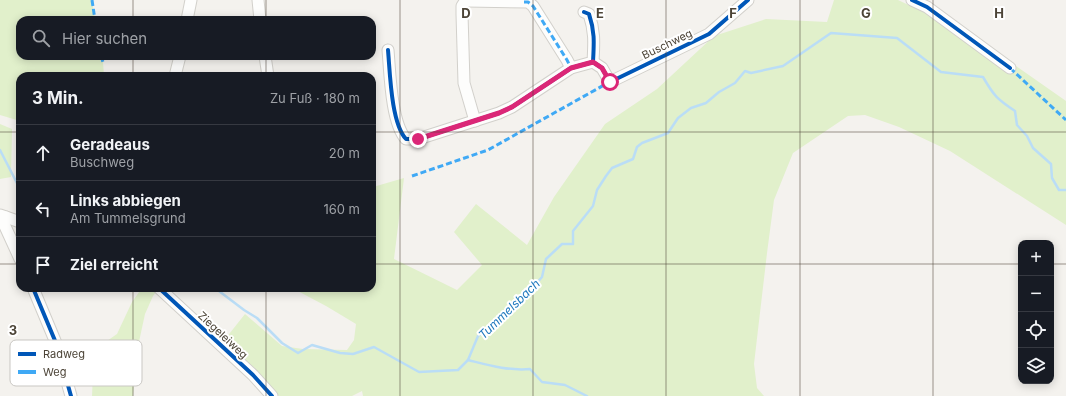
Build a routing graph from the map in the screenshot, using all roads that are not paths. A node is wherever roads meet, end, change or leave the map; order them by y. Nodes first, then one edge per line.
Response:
1 (191, 0) edge
2 (258, 0) edge
3 (466, 0) edge
4 (748, 0) edge
5 (912, 0) edge
6 (584, 12) dead end
7 (188, 16) edge
8 (260, 16) edge
9 (388, 50) dead end
10 (179, 60) edge
11 (266, 60) edge
12 (593, 62) junction
13 (571, 68) junction
14 (1010, 68) dead end
15 (176, 72) edge
16 (267, 72) edge
17 (475, 121) junction
18 (3, 216) edge
19 (16, 221) edge
20 (16, 250) edge
21 (35, 292) edge
22 (163, 292) edge
23 (55, 340) edge
24 (68, 386) edge
25 (71, 396) edge
26 (272, 396) edge

1 - 7 street
2 - 8 street
3 - 13 street
3 - 17 street
4 - 12 street, Buschweg
5 - 14 street
6 - 12 street
9 - 17 street
10 - 15 street
11 - 16 street
12 - 13 street
13 - 17 street
18 - 19 street
18 - 20 street
21 - 23 street
22 - 26 street, Ziegeleiweg
24 - 25 street

